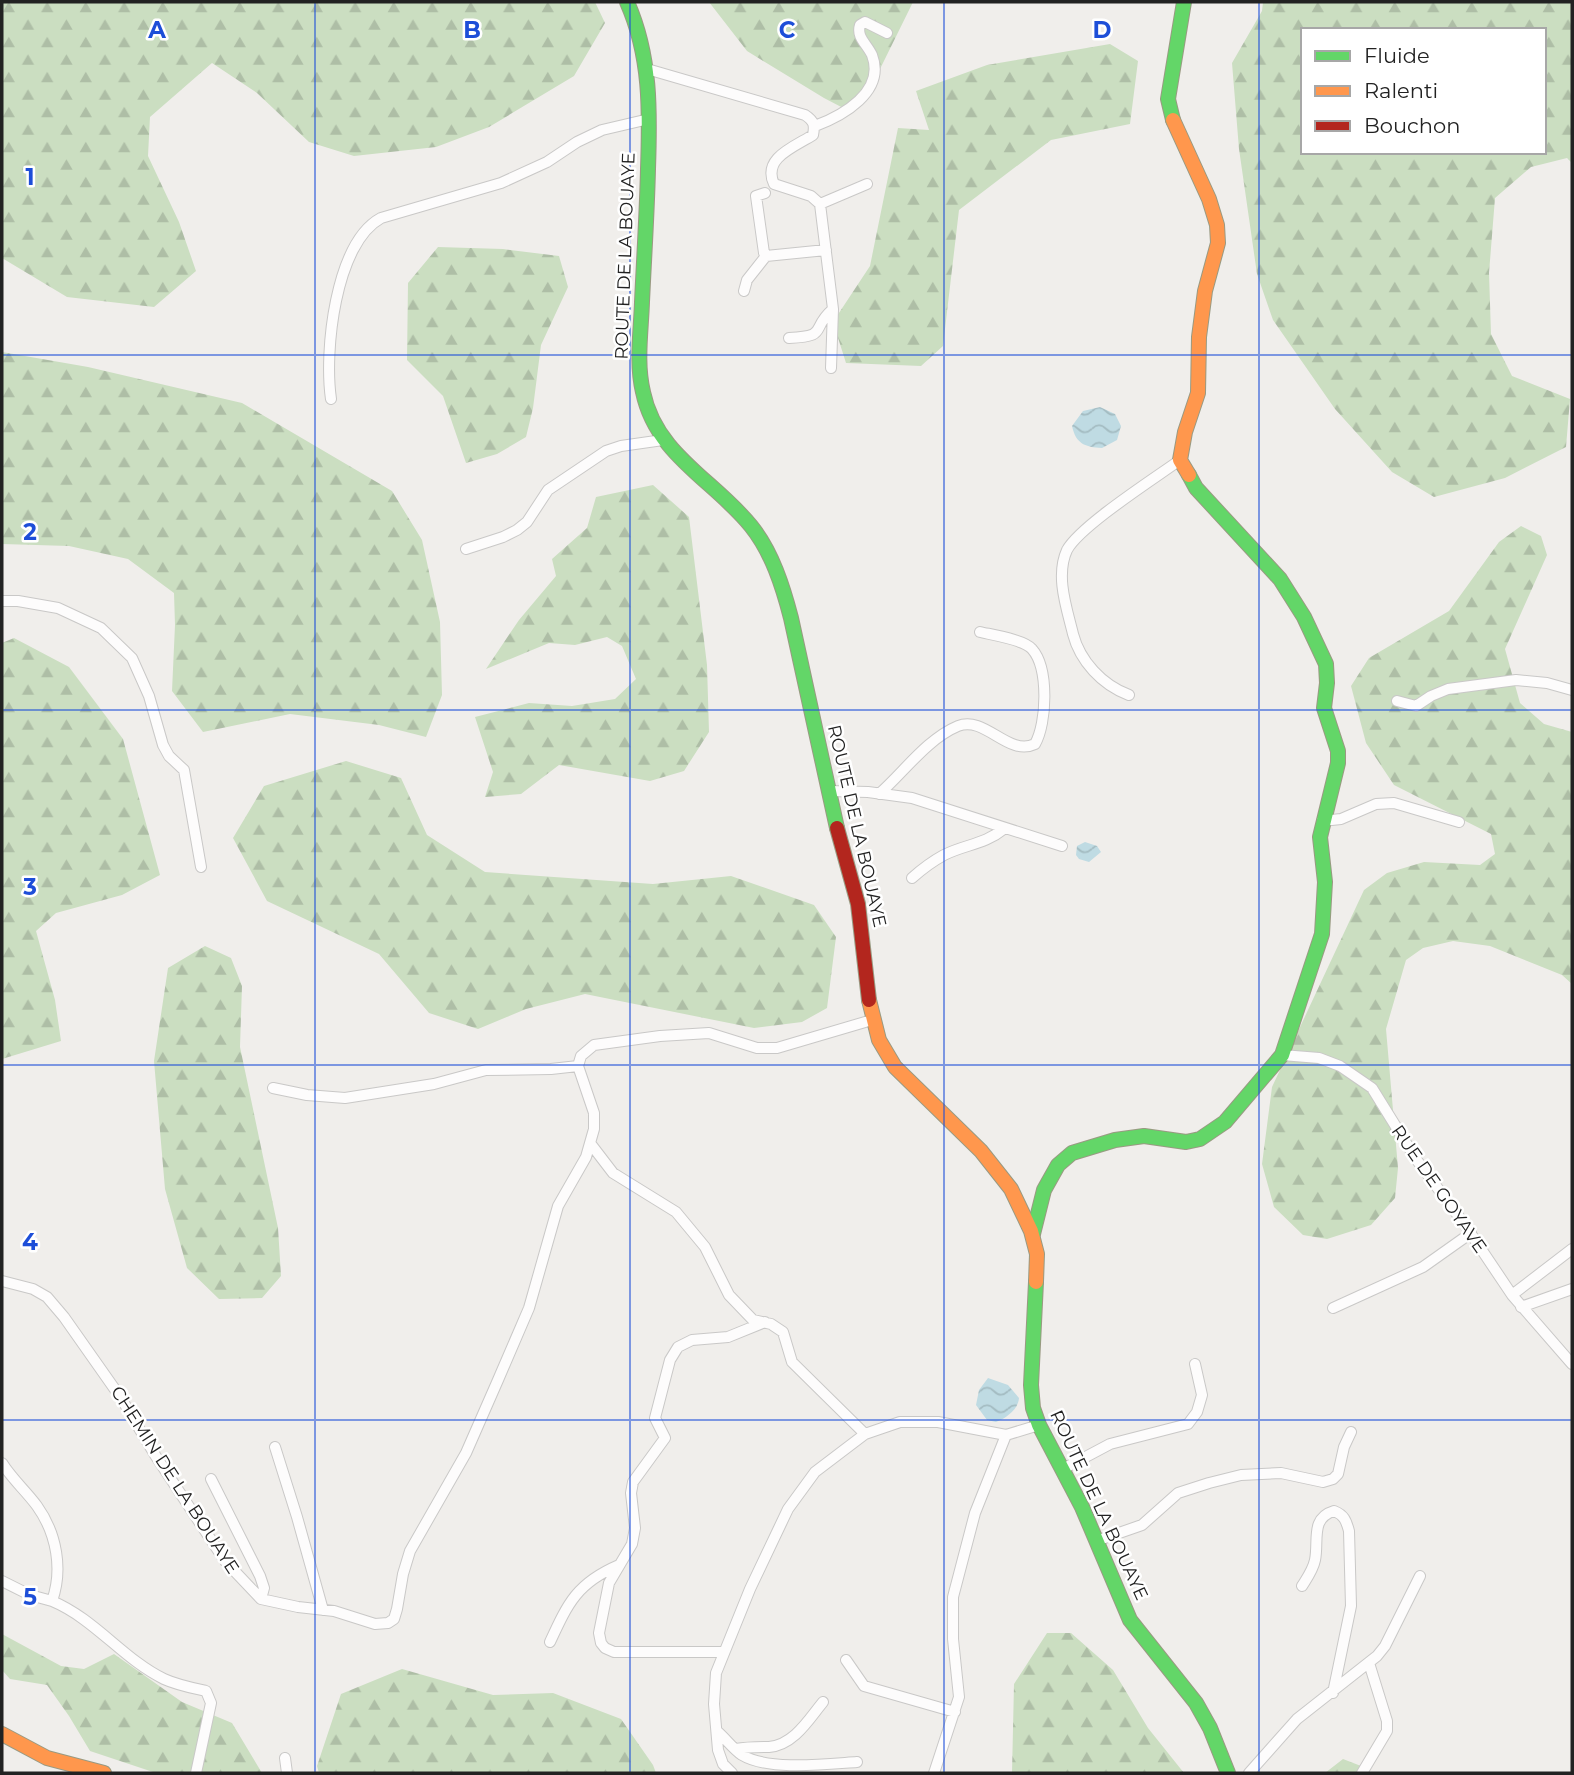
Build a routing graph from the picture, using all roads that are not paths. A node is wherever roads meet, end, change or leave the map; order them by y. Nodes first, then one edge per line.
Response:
1 (627, 2) edge
2 (1184, 2) edge
3 (887, 33) dead end
4 (647, 69) junction
5 (649, 119) junction
6 (815, 126) junction
7 (867, 184) dead end
8 (765, 193) dead end
9 (820, 204) junction
10 (826, 250) junction
11 (766, 256) junction
12 (744, 291) dead end
13 (833, 309) junction
14 (789, 338) dead end
15 (831, 368) dead end
16 (331, 399) dead end
17 (663, 440) junction
18 (1180, 460) junction
19 (466, 549) dead end
20 (2, 601) edge
21 (981, 632) dead end
22 (1572, 691) edge
23 (1129, 695) dead end
24 (1397, 701) dead end
25 (830, 791) junction
26 (879, 794) junction
27 (1322, 821) junction
28 (1459, 822) dead end
29 (1005, 828) junction
30 (1062, 846) dead end
31 (201, 867) dead end
32 (912, 878) dead end
33 (872, 1020) junction
34 (1282, 1055) junction
35 (578, 1066) junction
36 (273, 1087) dead end
37 (590, 1143) junction
38 (1471, 1233) junction
39 (1033, 1234) junction
40 (1572, 1249) edge
41 (2, 1280) edge
42 (1572, 1289) edge
43 (1512, 1295) junction
44 (1521, 1307) junction
45 (1334, 1308) dead end
46 (765, 1322) junction
47 (1195, 1364) dead end
48 (1572, 1364) edge
49 (1039, 1425) junction
50 (1352, 1432) dead end
51 (865, 1434) junction
52 (1006, 1435) junction
53 (275, 1447) dead end
54 (2, 1463) edge
55 (1063, 1469) junction
56 (211, 1479) dead end
57 (1096, 1541) junction
58 (618, 1565) junction
59 (1420, 1576) dead end
60 (2, 1581) edge
61 (1302, 1586) dead end
62 (261, 1599) junction
63 (52, 1601) junction
64 (323, 1610) junction
65 (550, 1642) dead end
66 (722, 1653) junction
67 (846, 1660) dead end
68 (1369, 1663) junction
69 (1333, 1693) junction
70 (823, 1702) dead end
71 (955, 1712) junction
72 (718, 1732) junction
73 (2, 1734) edge
74 (736, 1749) junction
75 (285, 1758) dead end
76 (857, 1762) dead end
77 (104, 1773) edge
78 (196, 1773) edge
79 (287, 1773) edge
80 (732, 1773) edge
81 (934, 1773) edge
82 (1228, 1773) edge
83 (1249, 1773) edge
84 (1363, 1773) edge

1 - 4 main road, ROUTE DE LA BOUAYE
2 - 18 main road
3 - 6 street
4 - 5 main road, ROUTE DE LA BOUAYE
4 - 6 street
5 - 16 street
5 - 17 main road, ROUTE DE LA BOUAYE
6 - 9 street
7 - 9 street
8 - 11 street
9 - 10 street
10 - 11 street
10 - 13 street
11 - 12 street
13 - 14 street
13 - 15 street
17 - 19 street
17 - 25 main road, ROUTE DE LA BOUAYE
18 - 23 street
18 - 27 main road
20 - 31 street
21 - 26 street
22 - 24 street
25 - 26 street
25 - 33 main road, ROUTE DE LA BOUAYE
26 - 29 street
27 - 28 street
27 - 34 main road
29 - 30 street
29 - 32 street
33 - 35 street
33 - 39 main road, ROUTE DE LA BOUAYE
34 - 38 street, RUE DE GOYAVE
34 - 39 main road
35 - 36 street
35 - 37 street
37 - 46 street
37 - 64 street
38 - 43 street, RUE DE GOYAVE
38 - 45 street
39 - 49 main road, ROUTE DE LA BOUAYE
40 - 43 street
41 - 62 street, CHEMIN DE LA BOUAYE
42 - 44 street
43 - 44 street, RUE DE GOYAVE
44 - 48 street, RUE DE GOYAVE
46 - 51 street
46 - 58 street
47 - 55 street
49 - 52 street
49 - 55 main road, ROUTE DE LA BOUAYE
50 - 57 street
51 - 52 street
51 - 66 street
52 - 71 street
53 - 64 street
54 - 63 street
55 - 57 main road, ROUTE DE LA BOUAYE
56 - 62 street
57 - 82 main road, ROUTE DE LA BOUAYE
58 - 65 street
58 - 66 street
59 - 68 street
60 - 63 street
61 - 69 street
62 - 64 street
63 - 78 street
66 - 72 street
67 - 71 street
68 - 69 street
68 - 84 street
69 - 83 street
70 - 74 street
71 - 81 street
72 - 74 street
72 - 80 street
73 - 77 main road
74 - 76 street
75 - 79 street

